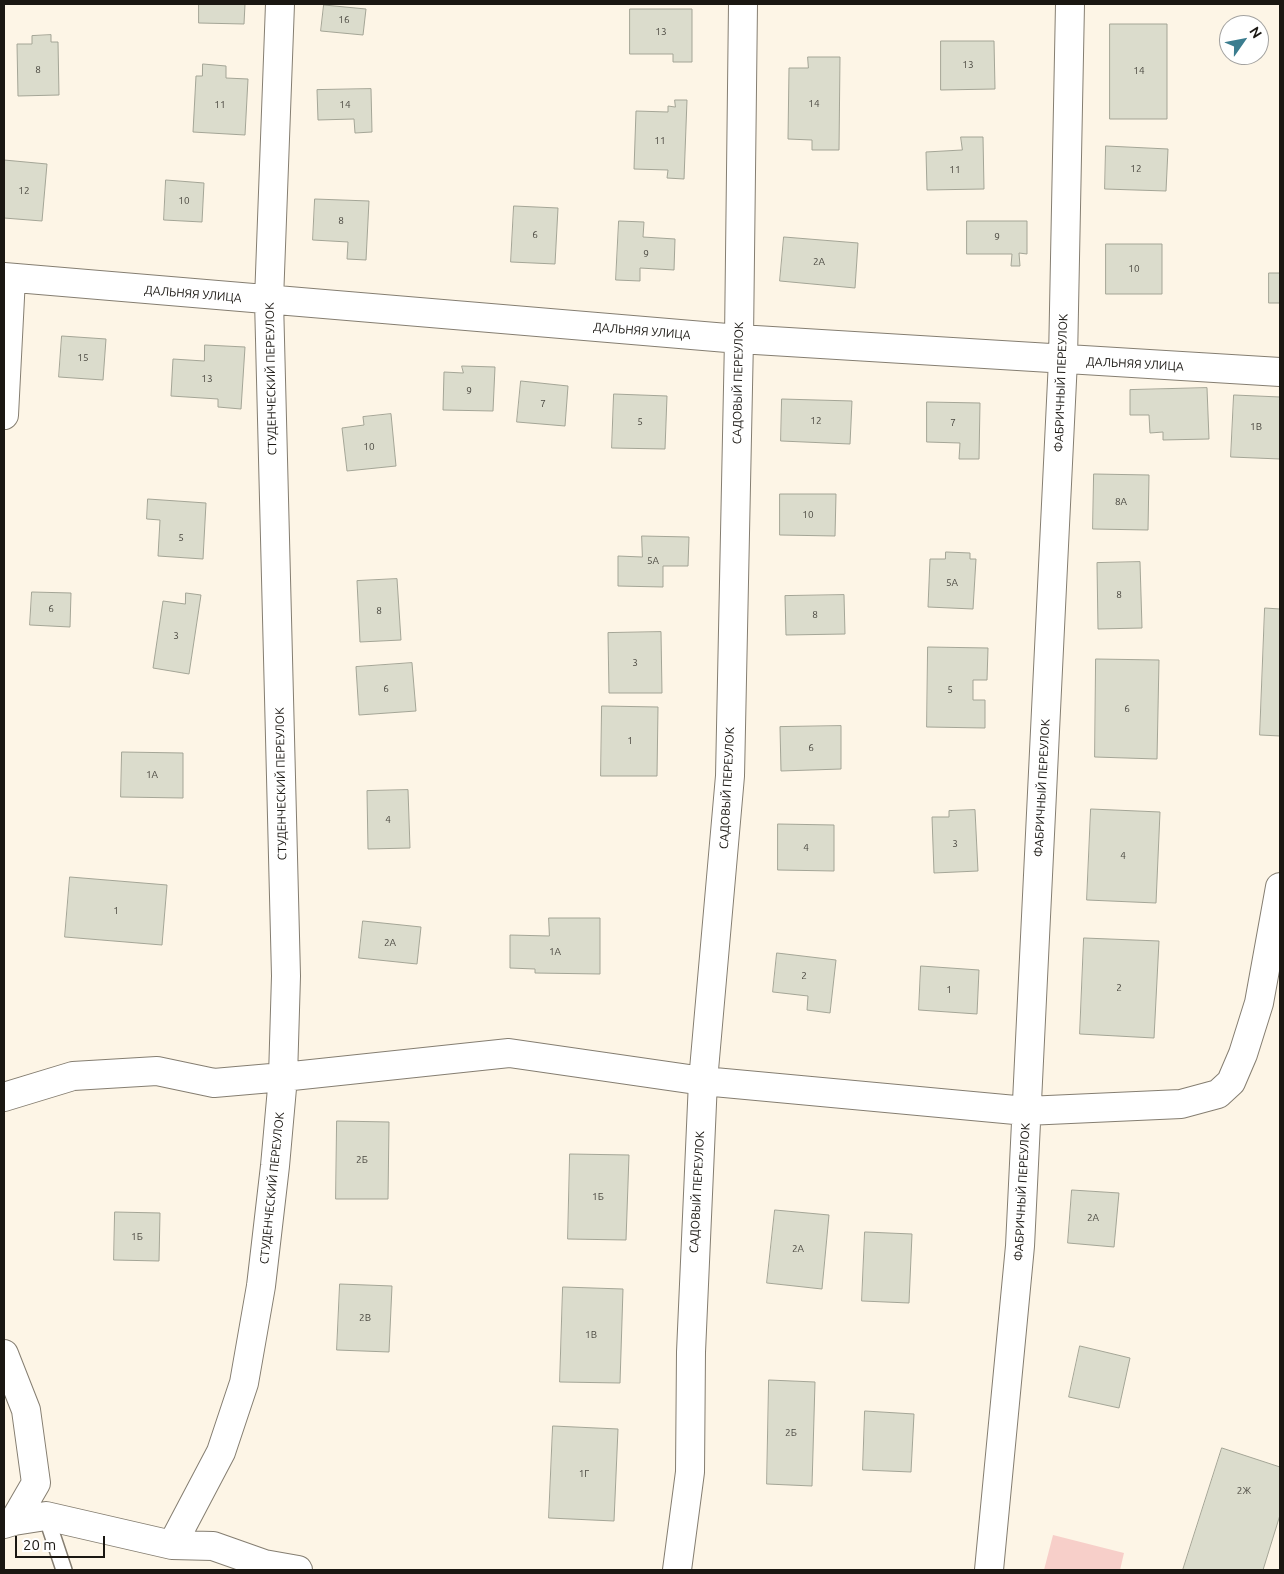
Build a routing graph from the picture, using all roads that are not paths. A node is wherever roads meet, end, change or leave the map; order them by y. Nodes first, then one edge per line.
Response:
1 (280, 4) edge
2 (743, 4) edge
3 (1070, 4) edge
4 (7, 277) edge
5 (269, 300) junction
6 (739, 339) junction
7 (1063, 360) junction
8 (1280, 372) edge
9 (4, 415) edge
10 (1280, 887) edge
11 (283, 1078) junction
12 (703, 1081) junction
13 (4, 1097) edge
14 (1026, 1112) junction
15 (4, 1354) edge
16 (46, 1516) junction
17 (9, 1522) edge
18 (172, 1545) junction
19 (64, 1570) edge
20 (298, 1570) edge
21 (677, 1570) edge
22 (989, 1570) edge

1 - 5 street, СТУДЕНЧЕСКИЙ ПЕРЕУЛОК
2 - 6 street, САДОВЫЙ ПЕРЕУЛОК
3 - 7 street, ФАБРИЧНЫЙ ПЕРЕУЛОК
4 - 5 street, ДАЛЬНЯЯ УЛИЦА
4 - 9 street
5 - 6 street, ДАЛЬНЯЯ УЛИЦА
5 - 11 street, СТУДЕНЧЕСКИЙ ПЕРЕУЛОК
6 - 7 street, ДАЛЬНЯЯ УЛИЦА
6 - 12 street, САДОВЫЙ ПЕРЕУЛОК
7 - 8 street, ДАЛЬНЯЯ УЛИЦА
7 - 14 street, ФАБРИЧНЫЙ ПЕРЕУЛОК
10 - 14 street
11 - 12 street
11 - 13 street
11 - 18 street, СТУДЕНЧЕСКИЙ ПЕРЕУЛОК
12 - 14 street
12 - 21 street, САДОВЫЙ ПЕРЕУЛОК
14 - 22 street, ФАБРИЧНЫЙ ПЕРЕУЛОК
15 - 17 street
16 - 17 street
16 - 18 street
16 - 19 lane
18 - 20 street

